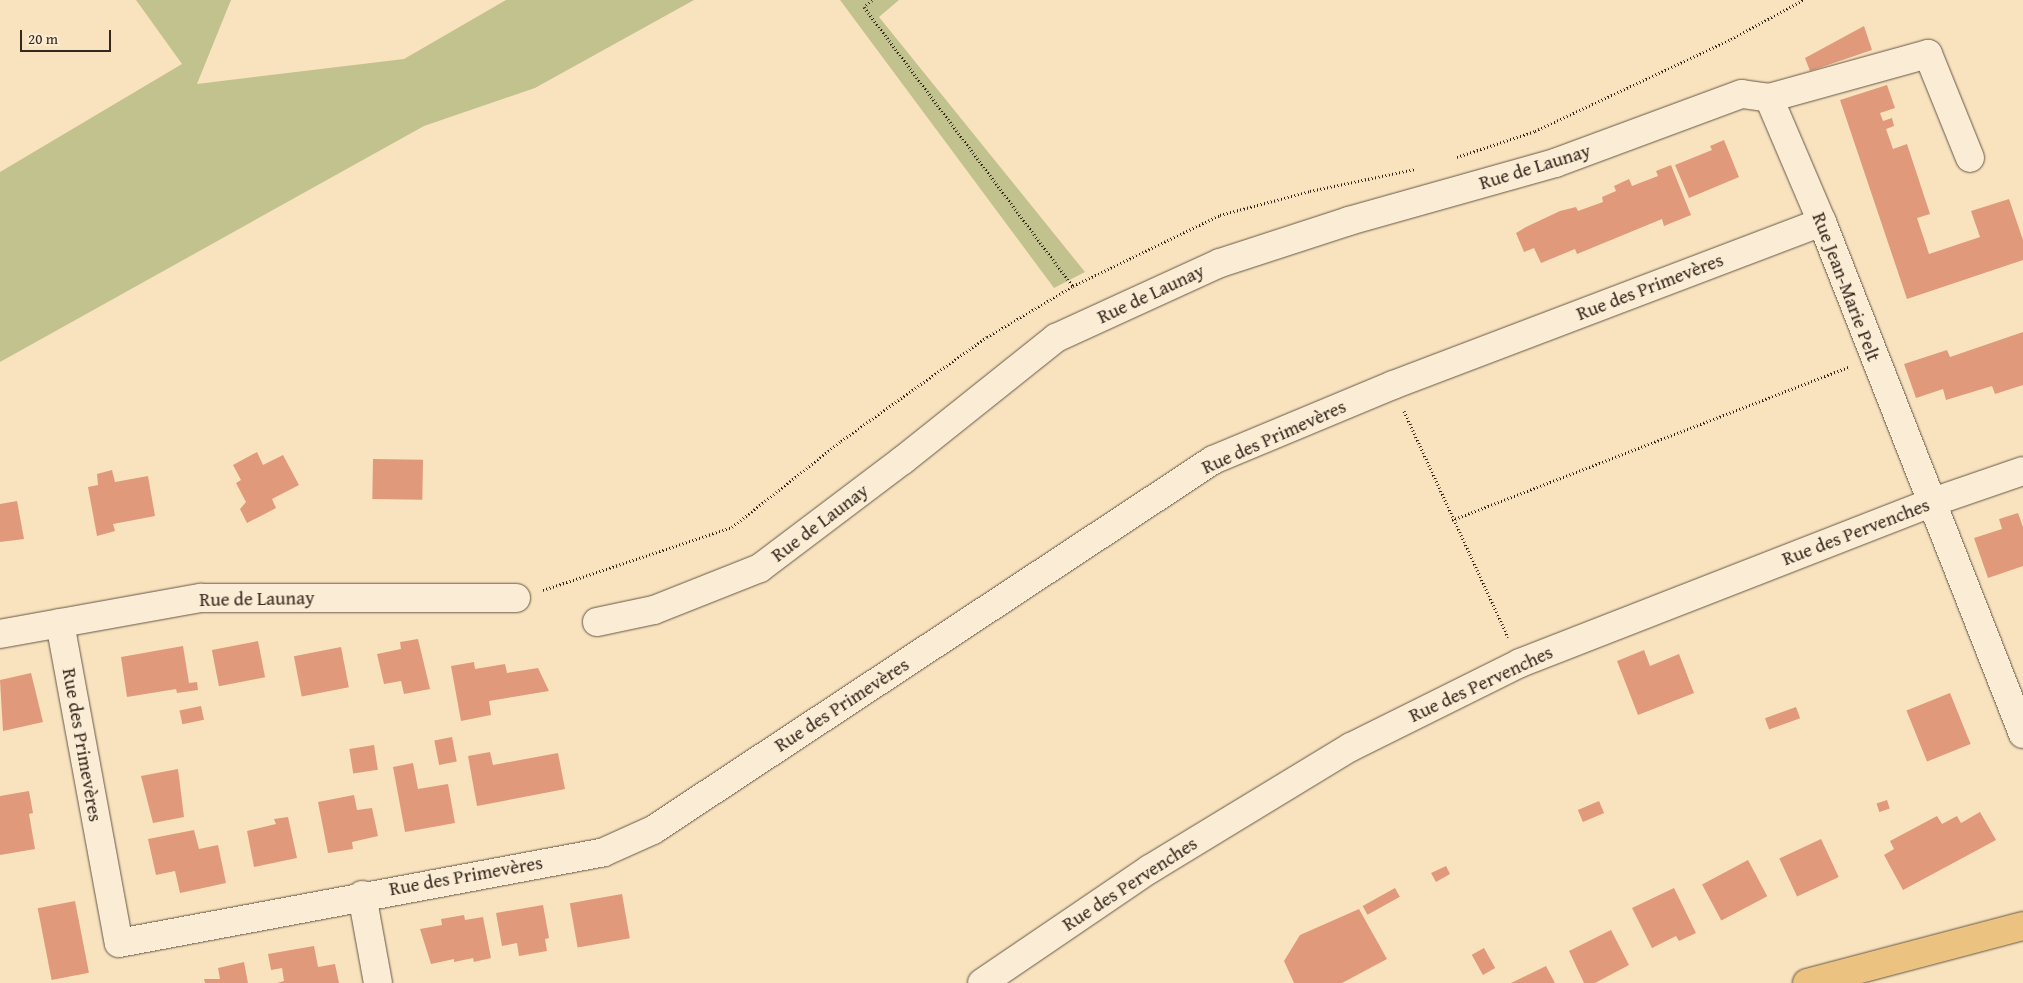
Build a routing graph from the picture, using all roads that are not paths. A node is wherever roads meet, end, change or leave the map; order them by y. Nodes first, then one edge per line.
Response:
1 (1769, 98) junction
2 (1970, 158) dead end
3 (1822, 222) junction
4 (2023, 471) edge
5 (1930, 503) junction
6 (516, 598) dead end
7 (597, 622) dead end
8 (60, 623) junction
9 (0, 634) edge
10 (2023, 734) edge
11 (362, 895) junction
12 (2023, 926) edge
13 (378, 983) edge
14 (982, 983) edge
15 (1807, 983) edge

1 - 2 street
1 - 3 street, Rue Jean-Marie Pelt
1 - 7 street, Rue de Launay
3 - 5 street, Rue Jean-Marie Pelt
3 - 11 street, Rue des Primevères
4 - 5 street, Rue des Pervenches
5 - 10 street, Rue Jean-Marie Pelt
5 - 14 street, Rue des Pervenches
6 - 8 street, Rue de Launay
8 - 9 street, Rue de Launay
8 - 11 street, Rue des Primevères
11 - 13 street
12 - 15 main road

